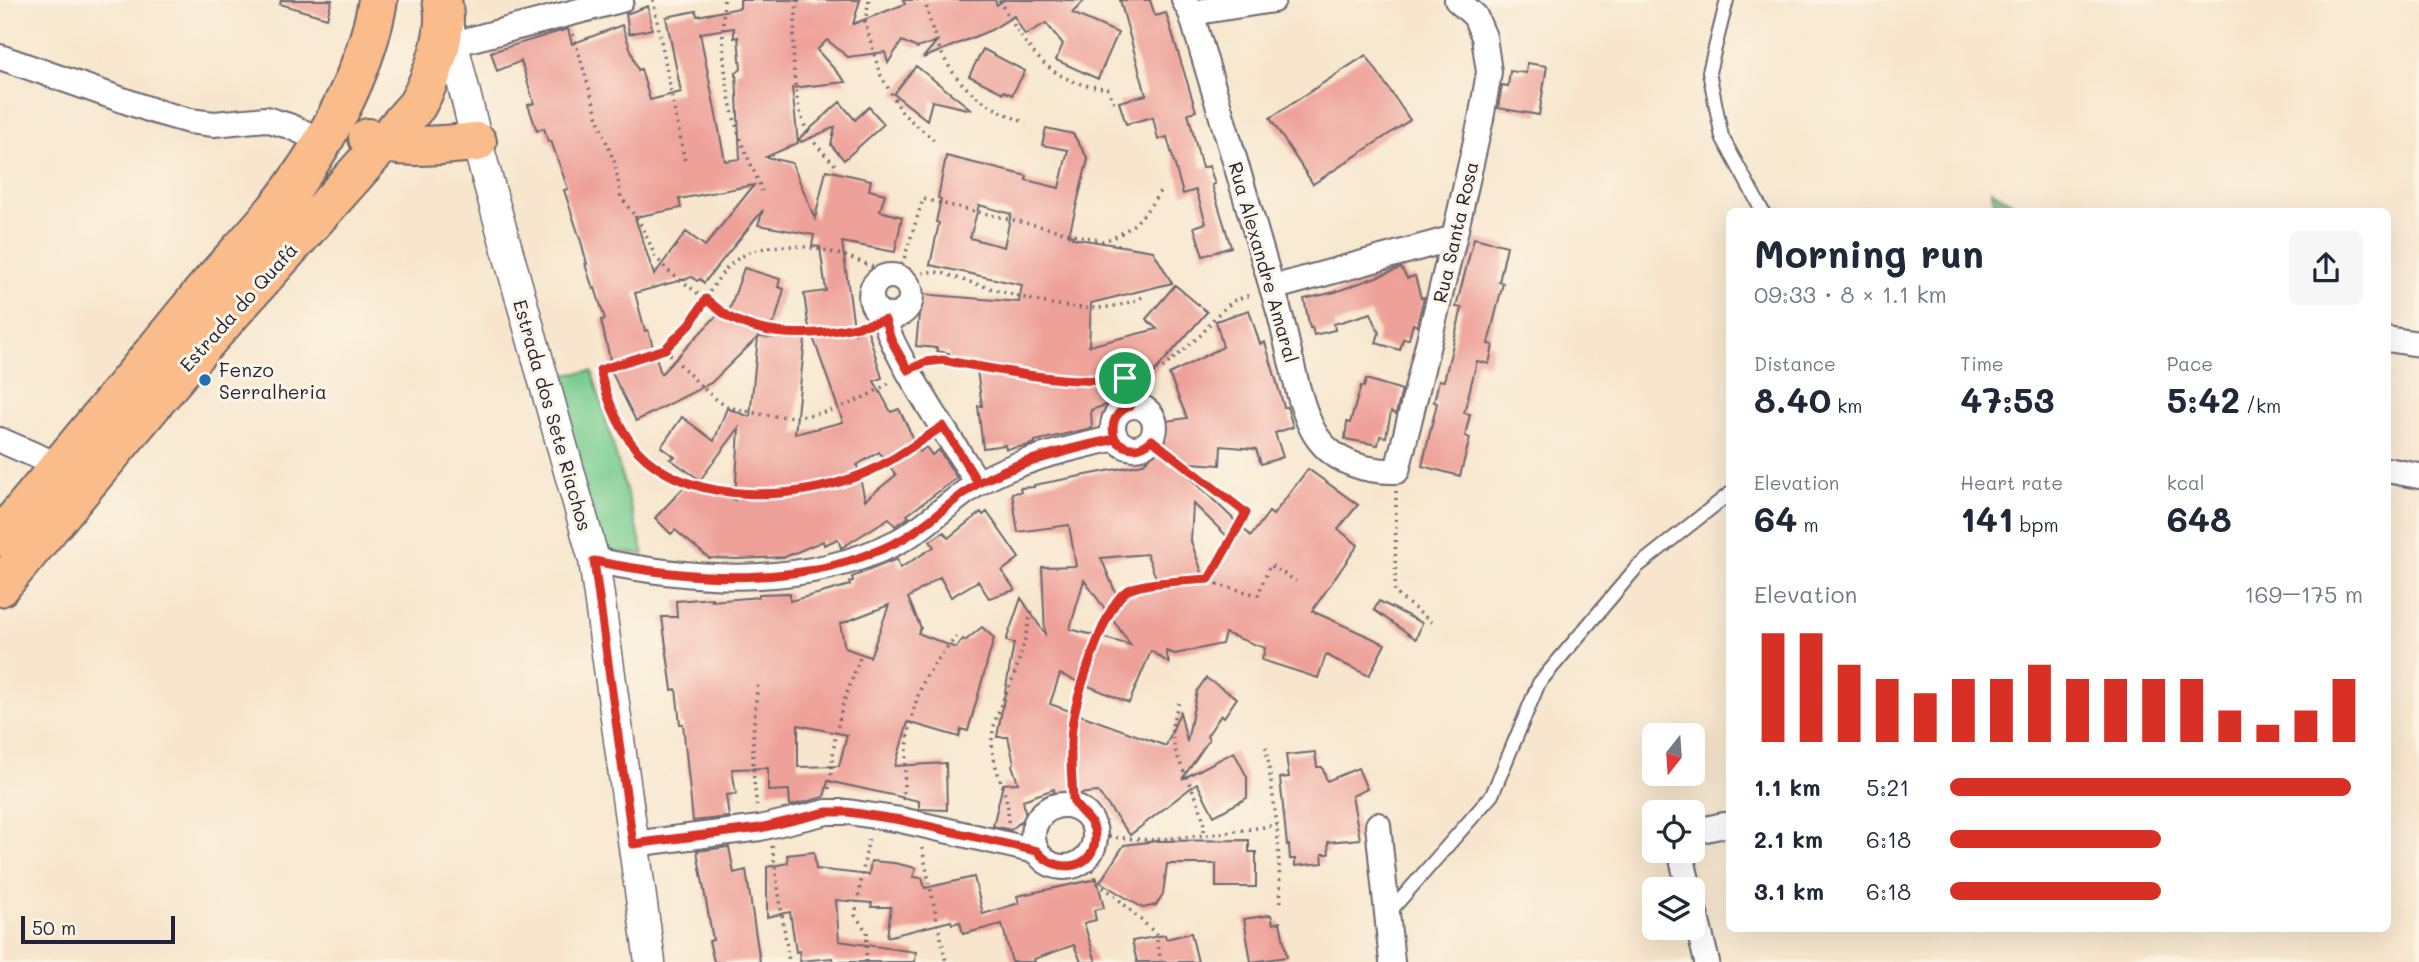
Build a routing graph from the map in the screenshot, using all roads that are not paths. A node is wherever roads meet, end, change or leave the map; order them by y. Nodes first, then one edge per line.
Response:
1 (378, 0) edge
2 (621, 0) edge
3 (1273, 0) edge
4 (1457, 0) edge
5 (1727, 0) edge
6 (1188, 7) edge
7 (447, 19) edge
8 (0, 57) edge
9 (344, 100) junction
10 (323, 141) junction
11 (477, 142) junction
12 (383, 144) junction
13 (1761, 208) edge
14 (1454, 238) junction
15 (897, 278) road end
16 (1272, 288) junction
17 (2391, 340) edge
18 (2419, 344) edge
19 (1115, 439) junction
20 (0, 440) edge
21 (60, 466) junction
22 (1396, 471) joint
23 (2391, 471) edge
24 (2419, 476) edge
25 (978, 483) junction
26 (1726, 496) edge
27 (0, 537) edge
28 (594, 561) junction
29 (0, 587) edge
30 (1378, 825) dead end
31 (1724, 825) dead end
32 (1705, 829) edge
33 (633, 844) junction
34 (1037, 851) junction
35 (1387, 915) junction
36 (1702, 940) edge
37 (646, 962) edge
38 (1392, 962) edge
39 (1707, 962) edge

1 - 9 main road
2 - 7 street
3 - 6 street
4 - 14 street, Rua Santa Rosa
5 - 13 lane
6 - 16 street, Rua Alexandre Amaral
7 - 11 street, Estrada dos Sete Riachos
7 - 12 main road, Estrada do Quafá
8 - 10 street
9 - 10 main road, Estrada do Quafá
9 - 12 main road
10 - 21 main road, Estrada do Quafá
11 - 12 main road
11 - 28 street, Estrada dos Sete Riachos
12 - 29 main road, Estrada do Quafá
14 - 16 street
14 - 22 street, Rua Santa Rosa
15 - 25 street
16 - 22 street, Rua Alexandre Amaral
17 - 18 street
19 - 19 street
19 - 25 street
20 - 21 street
21 - 27 main road, Estrada do Quafá
23 - 24 street
25 - 28 street
26 - 35 lane
28 - 33 street, Estrada dos Sete Riachos
30 - 35 street
31 - 32 street
33 - 34 street
33 - 37 street, Estrada dos Sete Riachos
34 - 34 street
35 - 38 street
36 - 39 street

